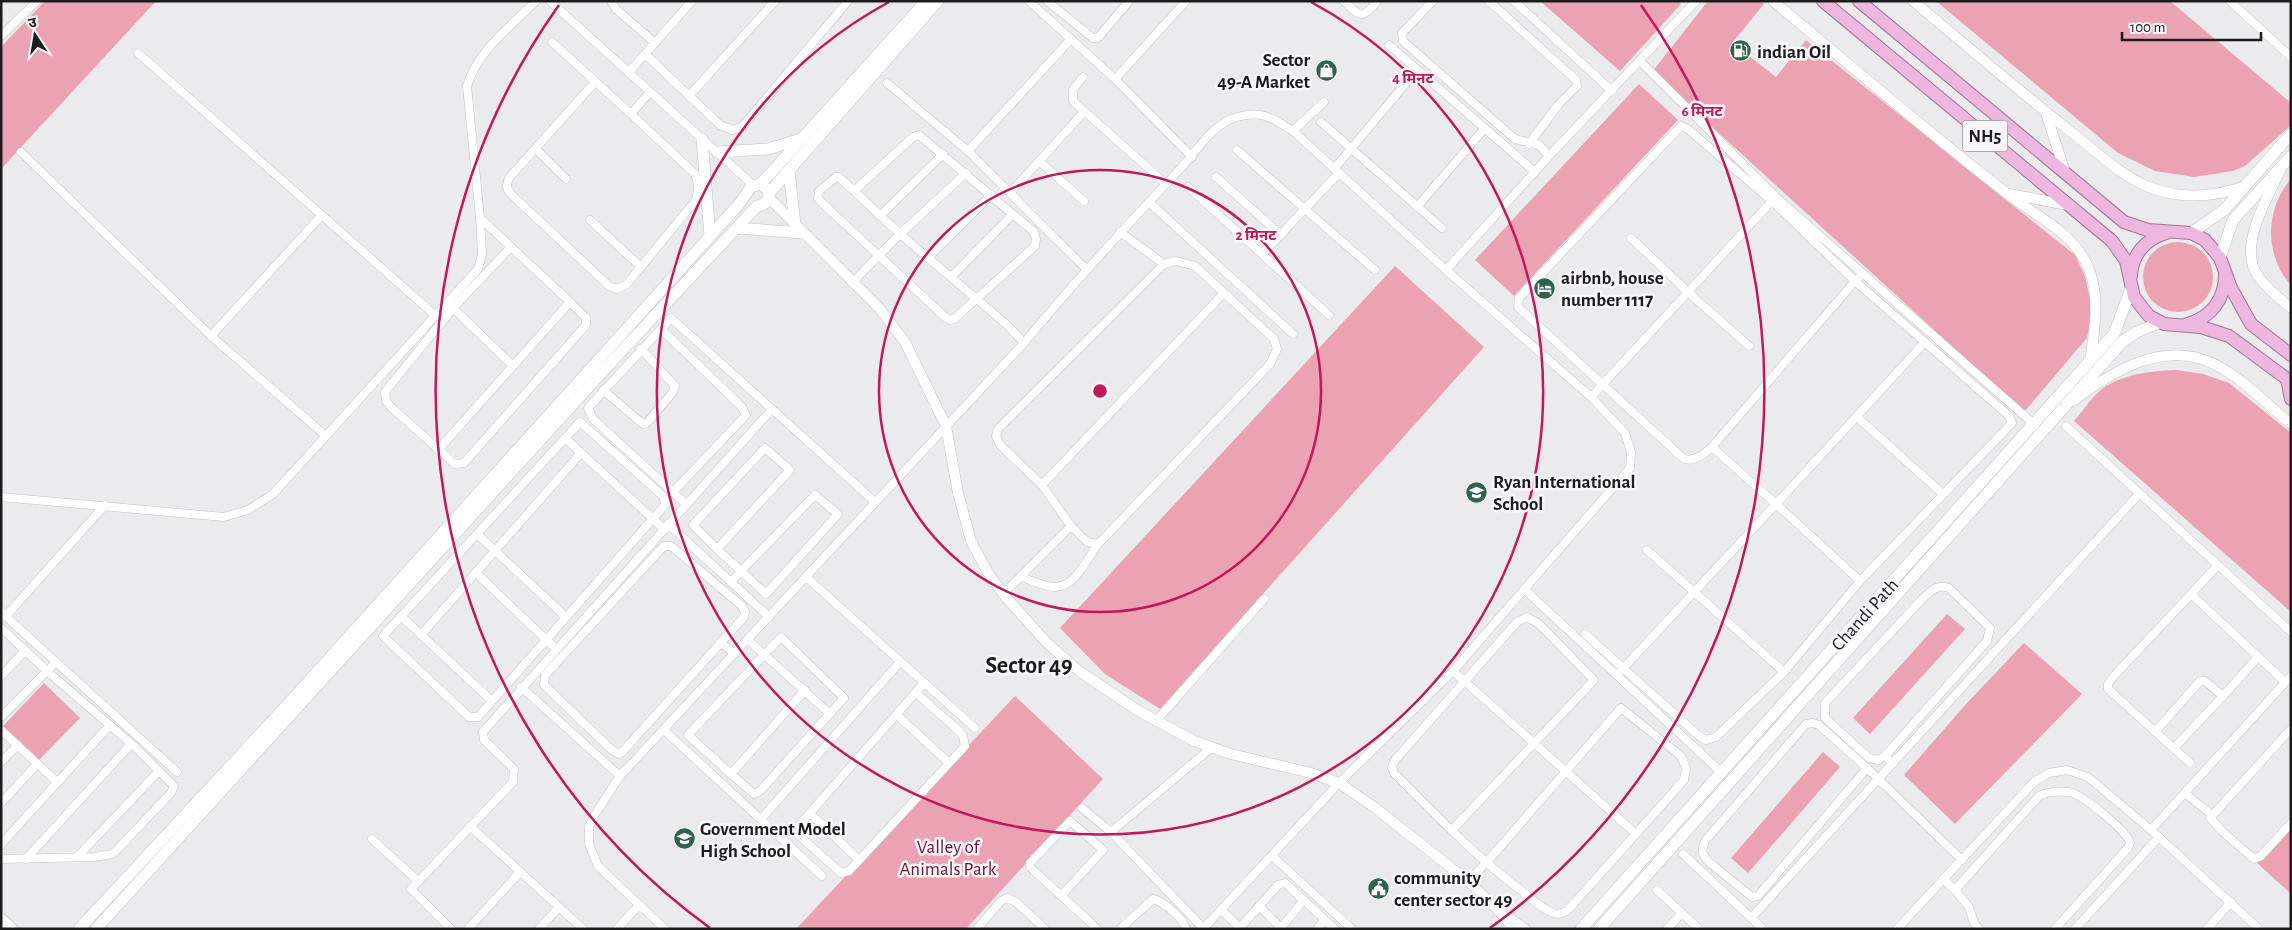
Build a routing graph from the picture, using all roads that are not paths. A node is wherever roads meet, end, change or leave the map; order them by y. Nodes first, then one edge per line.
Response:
1 (37, 1) edge
2 (536, 1) edge
3 (550, 1) edge
4 (611, 1) edge
5 (692, 1) edge
6 (775, 1) edge
7 (848, 1) edge
8 (926, 1) edge
9 (938, 1) edge
10 (1029, 1) edge
11 (1047, 1) edge
12 (1129, 1) edge
13 (1186, 1) edge
14 (1344, 1) edge
15 (1377, 1) edge
16 (1433, 1) edge
17 (1489, 1) edge
18 (1514, 1) edge
19 (1696, 1) edge
20 (1773, 1) edge
21 (1823, 1) edge
22 (1859, 1) edge
23 (1913, 1) edge
24 (2230, 1) edge
25 (1, 36) edge
26 (1071, 39) junction
27 (552, 42) dead end
28 (655, 43) junction
29 (1389, 45) dead end
30 (138, 53) dead end
31 (645, 54) junction
32 (2291, 57) edge
33 (1640, 61) junction
34 (1417, 70) junction
35 (628, 72) junction
36 (1083, 77) dead end
37 (1114, 79) junction
38 (595, 82) junction
39 (887, 83) dead end
40 (1612, 91) junction
41 (650, 92) junction
42 (690, 96) junction
43 (1324, 102) dead end
44 (1084, 112) junction
45 (2046, 112) junction
46 (631, 114) junction
47 (1321, 122) dead end
48 (1484, 129) junction
49 (1292, 131) junction
50 (2291, 134) edge
51 (803, 138) junction
52 (702, 139) junction
53 (1530, 144) junction
54 (1351, 148) junction
55 (536, 149) junction
56 (1237, 150) dead end
57 (968, 151) junction
58 (20, 152) dead end
59 (717, 152) junction
60 (943, 154) junction
61 (1550, 156) junction
62 (2291, 156) edge
63 (1192, 157) junction
64 (1039, 161) junction
65 (2282, 165) junction
66 (789, 171) junction
67 (1336, 171) junction
68 (1535, 172) junction
69 (2065, 172) junction
70 (966, 173) junction
71 (1216, 176) dead end
72 (566, 180) dead end
73 (1166, 184) junction
74 (2246, 186) junction
75 (1188, 187) dead end
76 (754, 188) junction
77 (854, 191) junction
78 (1010, 193) junction
79 (2005, 193) junction
80 (769, 195) junction
81 (991, 195) junction
82 (1084, 201) dead end
83 (1772, 201) junction
84 (1149, 202) junction
85 (2068, 205) junction
86 (757, 206) junction
87 (1417, 207) junction
88 (1305, 210) junction
89 (1013, 214) junction
90 (322, 215) junction
91 (880, 216) junction
92 (480, 218) junction
93 (590, 220) dead end
94 (736, 228) junction
95 (799, 228) junction
96 (1442, 228) dead end
97 (2175, 231) junction
98 (1120, 232) junction
99 (2190, 233) junction
100 (900, 234) junction
101 (1280, 235) junction
102 (710, 236) junction
103 (1631, 238) dead end
104 (510, 247) junction
105 (1263, 254) junction
106 (879, 256) junction
107 (928, 258) junction
108 (2221, 262) junction
109 (1164, 264) junction
110 (641, 267) junction
111 (1086, 269) junction
112 (1375, 270) dead end
113 (1446, 270) junction
114 (1862, 273) junction
115 (951, 277) junction
116 (1855, 281) junction
117 (852, 283) junction
118 (2131, 285) junction
119 (1689, 293) junction
120 (1223, 294) junction
121 (978, 300) junction
122 (570, 302) junction
123 (453, 308) junction
124 (2291, 308) edge
125 (1329, 315) dead end
126 (436, 316) junction
127 (2161, 322) junction
128 (2181, 325) junction
129 (661, 328) junction
130 (1293, 334) dead end
131 (211, 336) junction
132 (1024, 342) junction
133 (1925, 342) junction
134 (1749, 346) dead end
135 (641, 349) junction
136 (2291, 355) edge
137 (2090, 361) junction
138 (512, 366) junction
139 (2289, 381) edge
140 (1601, 386) junction
141 (603, 390) junction
142 (1591, 397) junction
143 (2291, 399) edge
144 (772, 409) junction
145 (2058, 414) junction
146 (1857, 417) junction
147 (2291, 424) edge
148 (2035, 425) junction
149 (946, 426) junction
150 (2066, 426) dead end
151 (326, 436) junction
152 (565, 438) junction
153 (1712, 447) junction
154 (438, 450) junction
155 (581, 453) junction
156 (1042, 485) junction
157 (673, 492) junction
158 (1943, 494) junction
159 (2139, 494) junction
160 (1, 497) edge
161 (875, 502) junction
162 (686, 504) junction
163 (1776, 504) junction
164 (105, 505) junction
165 (653, 518) junction
166 (1071, 526) junction
167 (666, 527) junction
168 (477, 534) junction
169 (1098, 544) junction
170 (717, 549) junction
171 (1647, 550) dead end
172 (496, 551) junction
173 (2218, 565) junction
174 (741, 571) junction
175 (476, 573) junction
176 (806, 577) junction
177 (1021, 577) junction
178 (1860, 581) junction
179 (731, 582) junction
180 (1524, 589) junction
181 (1694, 592) junction
182 (1003, 594) junction
183 (2191, 594) junction
184 (1264, 599) dead end
185 (4, 614) edge
186 (401, 616) junction
187 (566, 617) junction
188 (769, 617) junction
189 (2, 631) edge
190 (2291, 632) edge
191 (1585, 634) dead end
192 (1990, 634) junction
193 (421, 635) junction
194 (546, 639) junction
195 (748, 640) junction
196 (720, 642) junction
197 (2001, 646) junction
198 (556, 649) junction
199 (25, 651) junction
200 (735, 654) junction
201 (764, 654) junction
202 (2258, 657) junction
203 (56, 662) junction
204 (900, 662) junction
205 (47, 671) junction
206 (1453, 671) junction
207 (1620, 672) junction
208 (1784, 672) junction
209 (1, 676) edge
210 (2288, 679) edge
211 (1465, 681) junction
212 (924, 683) junction
213 (521, 688) junction
214 (805, 690) junction
215 (916, 693) junction
216 (2223, 696) junction
217 (492, 701) junction
218 (830, 714) junction
219 (898, 715) junction
220 (1, 717) edge
221 (1156, 721) junction
222 (110, 725) junction
223 (975, 728) dead end
224 (2291, 729) edge
225 (1, 730) edge
226 (664, 730) junction
227 (2155, 732) junction
228 (1534, 743) junction
229 (132, 744) junction
230 (18, 745) junction
231 (1211, 748) junction
232 (2174, 748) junction
233 (1885, 756) junction
234 (1, 762) edge
235 (949, 763) junction
236 (2190, 763) dead end
237 (37, 764) junction
238 (1893, 764) junction
239 (1868, 768) junction
240 (159, 771) junction
241 (1566, 771) junction
242 (177, 772) dead end
243 (1721, 772) junction
244 (731, 774) junction
245 (620, 776) junction
246 (1879, 779) junction
247 (57, 782) junction
248 (1339, 783) junction
249 (2185, 793) junction
250 (1, 803) edge
251 (1082, 808) dead end
252 (810, 813) junction
253 (2212, 815) junction
254 (761, 819) junction
255 (2291, 823) edge
256 (470, 826) junction
257 (1452, 830) junction
258 (2151, 830) junction
259 (1111, 832) junction
260 (1635, 833) junction
261 (2159, 836) junction
262 (372, 839) dead end
263 (1, 844) edge
264 (2130, 844) junction
265 (1683, 854) dead end
266 (2143, 854) junction
267 (1272, 856) junction
268 (77, 857) junction
269 (26, 858) junction
270 (1, 859) edge
271 (859, 860) junction
272 (1962, 860) junction
273 (1486, 863) junction
274 (520, 872) junction
275 (822, 876) dead end
276 (1944, 879) junction
277 (418, 881) junction
278 (1468, 881) junction
279 (1657, 890) dead end
280 (1955, 890) junction
281 (1061, 896) junction
282 (1304, 900) junction
283 (2231, 902) junction
284 (639, 905) junction
285 (1259, 906) junction
286 (559, 907) junction
287 (1221, 910) junction
288 (1500, 912) junction
289 (1682, 913) junction
290 (1752, 917) junction
291 (1, 919) edge
292 (1325, 920) junction
293 (1240, 928) edge
294 (1282, 928) edge
295 (12, 929) edge
296 (79, 929) edge
297 (96, 929) edge
298 (451, 929) edge
299 (468, 929) edge
300 (539, 929) edge
301 (583, 929) edge
302 (617, 929) edge
303 (665, 929) edge
304 (977, 929) edge
305 (1045, 929) edge
306 (1097, 929) edge
307 (1120, 929) edge
308 (1186, 929) edge
309 (1203, 929) edge
310 (1317, 929) edge
311 (1336, 929) edge
312 (1352, 929) edge
313 (1514, 929) edge
314 (1524, 929) edge
315 (1581, 929) edge
316 (1599, 929) edge
317 (1667, 929) edge
318 (1699, 929) edge
319 (1763, 929) edge
320 (1897, 929) edge
321 (1979, 929) edge
322 (2055, 929) edge
323 (2075, 929) edge
324 (2207, 929) edge
325 (2259, 929) edge

1 - 25 street
2 - 92 street
3 - 35 street
4 - 28 street
5 - 28 street
6 - 42 street
7 - 42 street
8 - 51 main road
9 - 66 main road
10 - 26 street
11 - 12 street
13 - 37 street
14 - 15 street
16 - 53 street
17 - 53 street
18 - 40 street
19 - 33 street
20 - 79 street
21 - 85 highway, NH5
22 - 69 highway, NH5
23 - 45 street
24 - 32 street
26 - 37 street
26 - 57 street
27 - 38 street
28 - 31 street
29 - 34 street
30 - 90 street
31 - 35 street
31 - 42 street
33 - 40 street
33 - 114 street
34 - 48 street
34 - 54 street
35 - 41 street
36 - 44 street
37 - 63 street
38 - 46 street
38 - 55 street
39 - 57 street
40 - 61 street
41 - 46 street
41 - 52 street
43 - 49 street
44 - 64 street
44 - 73 street
45 - 69 street
45 - 74 street
46 - 110 street
47 - 54 street
48 - 68 street
48 - 87 street
49 - 63 street
49 - 67 street
50 - 74 main road
51 - 59 main road
51 - 76 main road
52 - 59 street
52 - 102 main road
53 - 61 street
54 - 67 street
54 - 87 street
55 - 72 street
55 - 110 street
56 - 88 street
57 - 78 street
58 - 131 street
59 - 76 street
60 - 70 street
60 - 77 street
60 - 91 street
61 - 68 street
62 - 65 main road
63 - 73 street
64 - 78 street
64 - 82 street
65 - 108 main road
65 - 124 street
66 - 80 main road
66 - 95 main road
67 - 88 street
67 - 113 street
68 - 113 street
69 - 97 highway, NH5
70 - 81 street
70 - 100 street
71 - 101 street
73 - 84 street
74 - 99 main road
75 - 105 street
76 - 80 main road
76 - 86 main road
76 - 102 main road
77 - 91 street
77 - 106 street
78 - 111 street
79 - 85 street
79 - 137 street
80 - 86 main road
80 - 95 street
81 - 89 street
81 - 107 street
83 - 116 street
83 - 119 street
83 - 140 street
84 - 98 street
84 - 130 street
85 - 118 highway, NH5
86 - 94 main road
87 - 96 street
88 - 101 street
88 - 112 street
89 - 115 street
89 - 121 street
90 - 126 street
90 - 131 street
91 - 100 street
92 - 104 street
92 - 126 street
93 - 110 street
94 - 95 main road
94 - 297 main road
95 - 117 street
97 - 99 highway, NH5
97 - 118 highway, NH5
98 - 109 street
98 - 111 street
99 - 108 highway, NH5
100 - 106 street
100 - 107 street
101 - 105 street
102 - 296 main road
103 - 119 street
104 - 122 street
104 - 123 street
105 - 125 street
106 - 117 street
106 - 121 street
107 - 115 street
108 - 128 highway, NH5
108 - 136 highway, NH5
109 - 120 street
109 - 156 street
111 - 132 street
113 - 142 street
114 - 116 street
114 - 148 street
115 - 121 street
116 - 133 street
116 - 153 street
117 - 149 street
118 - 127 highway, NH5
118 - 137 main road, Chandi Path
119 - 134 street
119 - 140 street
120 - 156 street
120 - 169 street
121 - 132 street
122 - 138 street
122 - 154 street
123 - 138 street
123 - 154 street
126 - 151 street
127 - 128 highway, NH5
127 - 145 main road, Chandi Path
128 - 139 highway, NH5
129 - 135 street
129 - 144 street
129 - 157 street
131 - 151 street
132 - 149 street
133 - 146 street
133 - 158 street
135 - 141 street
135 - 141 street
137 - 148 main road, Chandi Path
138 - 154 street
139 - 143 highway
140 - 142 street
140 - 153 street
141 - 157 street
142 - 180 street
144 - 161 street
144 - 162 street
145 - 147 street
145 - 316 main road, Chandi Path
146 - 158 street
146 - 163 street
148 - 243 main road, Chandi Path
149 - 161 street
149 - 182 street
150 - 159 street
151 - 164 street
152 - 155 street
152 - 165 street
152 - 168 street
153 - 163 street
155 - 165 street
155 - 172 street
156 - 166 street
157 - 162 street
158 - 178 street
159 - 173 street
159 - 197 street
160 - 164 street
161 - 176 street
162 - 167 street
163 - 178 street
163 - 181 street
164 - 185 street
165 - 167 street
165 - 187 street
166 - 169 street
166 - 177 street
167 - 179 street
167 - 198 street
168 - 172 street
168 - 186 street
169 - 177 street
170 - 170 street
170 - 174 street
171 - 181 street
172 - 175 street
172 - 187 street
173 - 183 street
173 - 190 street
174 - 174 street
174 - 179 street
175 - 193 street
175 - 194 street
176 - 188 street
176 - 204 street
177 - 182 street
178 - 208 street
179 - 188 street
180 - 206 street
180 - 207 street
181 - 207 street
181 - 208 street
182 - 221 street
183 - 202 street
183 - 227 street
184 - 221 street
185 - 203 street
186 - 193 street
186 - 217 street
187 - 194 street
188 - 195 street
189 - 199 street
191 - 207 street
192 - 197 street
192 - 233 street
192 - 233 street
193 - 217 street
194 - 198 street
194 - 217 street
195 - 200 street
195 - 201 street
196 - 196 street
196 - 200 street
197 - 238 street
198 - 213 street
199 - 205 street
199 - 209 street
200 - 226 street
201 - 214 street
201 - 218 street
201 - 244 street
202 - 210 street
202 - 216 street
203 - 205 street
203 - 242 street
204 - 212 street
204 - 254 street
205 - 220 street
205 - 222 street
206 - 211 street
206 - 248 street
207 - 208 street
207 - 243 street
210 - 249 street
211 - 228 street
211 - 228 street
211 - 257 street
212 - 215 street
212 - 223 street
213 - 245 street
213 - 256 street
214 - 218 street
214 - 244 street
215 - 219 street
215 - 235 street
216 - 227 street
216 - 232 street
218 - 244 street
219 - 235 street
219 - 252 street
221 - 231 street
222 - 229 street
222 - 247 street
224 - 253 street
225 - 230 street
226 - 245 street
226 - 254 street
227 - 232 street
228 - 241 street
228 - 257 street
229 - 240 street
229 - 269 street
230 - 234 street
230 - 237 street
231 - 248 street
231 - 259 street
232 - 236 street
233 - 238 street
235 - 271 street
237 - 247 street
237 - 250 street
238 - 246 street
239 - 239 street
239 - 246 street
240 - 268 street
240 - 268 street
241 - 260 street
241 - 260 street
241 - 273 street
243 - 315 main road, Chandi Path
245 - 284 street
246 - 272 street
246 - 290 street
247 - 263 street
248 - 267 street
248 - 278 street
249 - 253 street
249 - 258 street
251 - 259 street
252 - 271 street
252 - 271 street
253 - 255 street
254 - 275 street
256 - 274 street
256 - 277 street
257 - 273 street
258 - 261 street
258 - 272 street
259 - 309 street
260 - 273 street
261 - 266 street
261 - 283 street
262 - 277 street
264 - 266 street
264 - 280 street
264 - 322 street
265 - 290 street
266 - 323 street
267 - 287 street
267 - 312 street
268 - 269 street
269 - 270 street
272 - 276 street
273 - 278 street
274 - 286 street
274 - 299 street
276 - 280 street
276 - 320 street
277 - 298 street
278 - 288 street
279 - 289 street
280 - 321 street
281 - 281 street
281 - 306 street
282 - 285 street
282 - 292 street
282 - 294 street
283 - 324 street
283 - 325 street
284 - 302 street
284 - 303 street
285 - 293 street
285 - 294 street
286 - 300 street
286 - 301 street
287 - 293 street
287 - 309 street
288 - 313 street
288 - 314 street
289 - 317 street
289 - 318 street
290 - 319 street
291 - 295 main road
292 - 310 street
292 - 311 street
304 - 305 street
307 - 308 street

